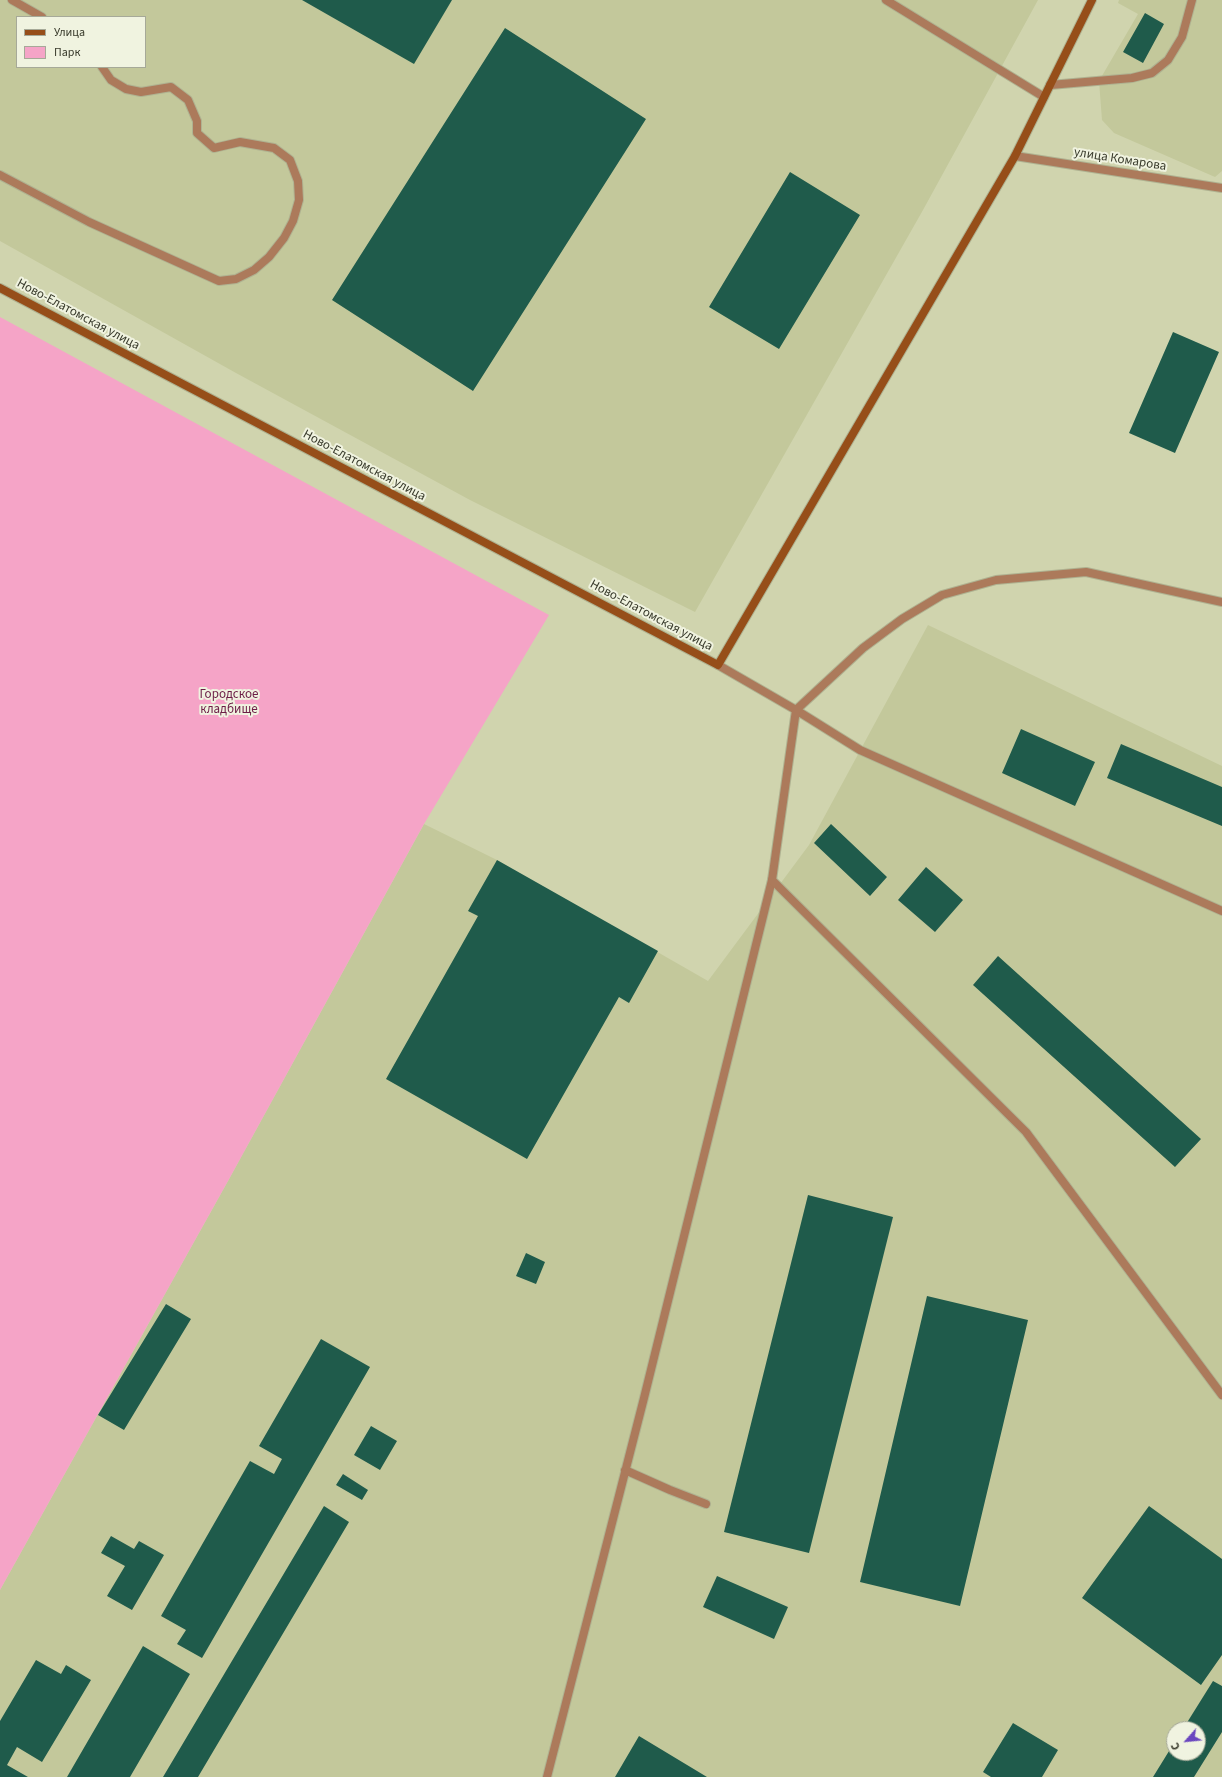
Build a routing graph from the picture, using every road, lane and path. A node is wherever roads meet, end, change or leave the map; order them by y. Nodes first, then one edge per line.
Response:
1 (12, 0) edge
2 (886, 0) edge
3 (1092, 0) edge
4 (1192, 0) edge
5 (40, 16) edge
6 (103, 68) edge
7 (1050, 85) junction
8 (1044, 97) junction
9 (1015, 156) junction
10 (0, 175) edge
11 (1222, 188) edge
12 (0, 288) edge
13 (1222, 602) edge
14 (718, 664) junction
15 (796, 710) junction
16 (772, 880) junction
17 (1222, 910) edge
18 (1222, 1395) edge
19 (625, 1470) junction
20 (706, 1504) dead end
21 (547, 1777) edge

1 - 5 street
2 - 8 street
3 - 7 street
4 - 7 street
6 - 10 street
7 - 8 street
8 - 9 street
9 - 11 street, улица Комарова
9 - 14 street
12 - 14 street, Ново-Елатомская улица
13 - 15 street
14 - 15 street
15 - 16 street
15 - 17 street
16 - 18 street
16 - 19 street
19 - 20 street
19 - 21 street

